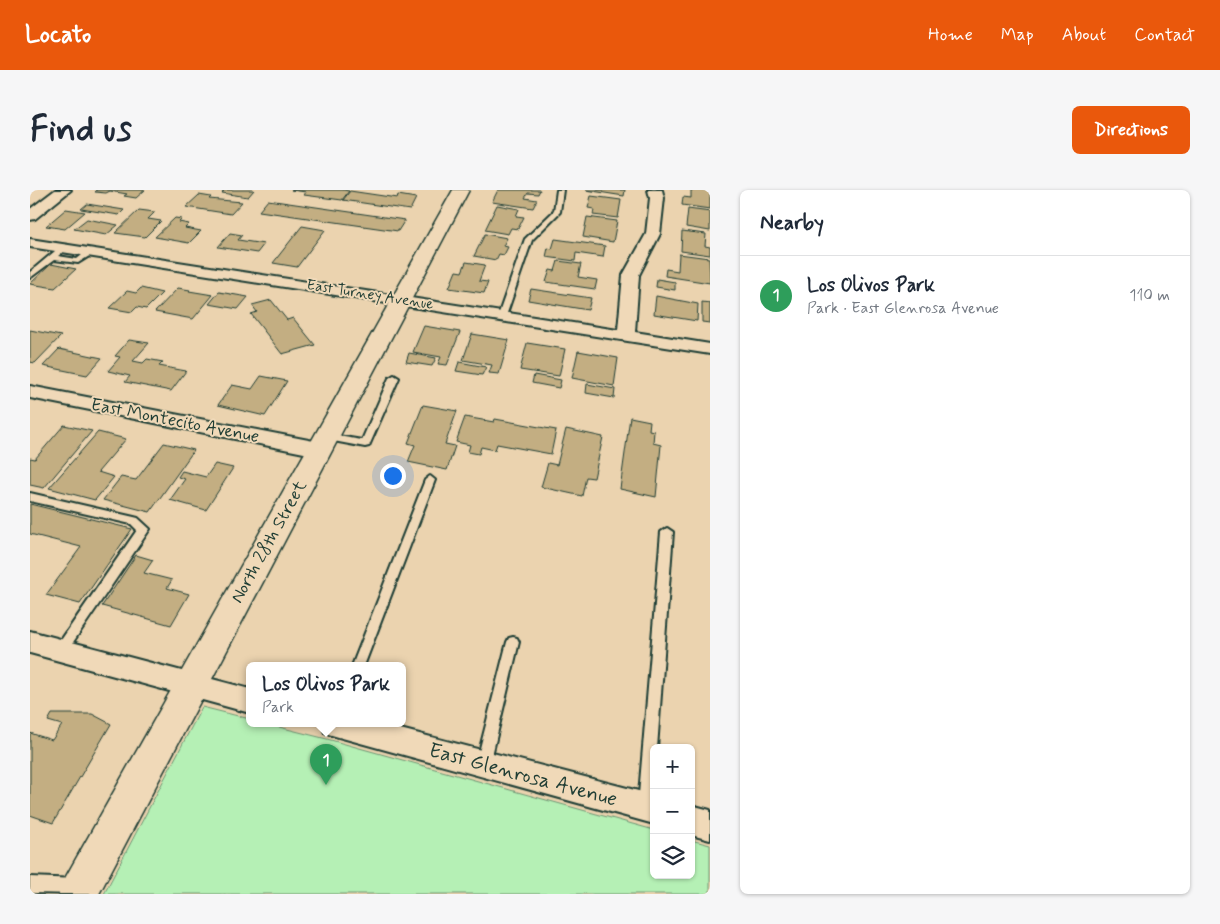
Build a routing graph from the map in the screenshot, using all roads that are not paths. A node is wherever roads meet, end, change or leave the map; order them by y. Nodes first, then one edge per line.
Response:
1 (64, 190) edge
2 (461, 190) edge
3 (560, 190) edge
4 (655, 190) edge
5 (32, 212) edge
6 (30, 243) edge
7 (58, 253) junction
8 (30, 276) edge
9 (400, 300) junction
10 (502, 316) junction
11 (626, 335) junction
12 (710, 349) edge
13 (394, 378) dead end
14 (30, 392) edge
15 (323, 443) junction
16 (430, 480) dead end
17 (30, 497) edge
18 (667, 532) dead end
19 (30, 642) edge
20 (513, 642) dead end
21 (61, 650) junction
22 (360, 662) edge
23 (190, 686) junction
24 (246, 700) edge
25 (346, 727) edge
26 (483, 764) junction
27 (649, 808) edge
28 (695, 821) edge
29 (710, 825) edge
30 (30, 885) edge
31 (79, 891) edge

1 - 5 street
2 - 9 street, North 28th Street
3 - 10 lane
4 - 11 street
6 - 7 street, East Turney Avenue
7 - 8 lane
7 - 9 street, East Turney Avenue
9 - 10 street, East Turney Avenue
9 - 15 street, North 28th Street
10 - 11 street, East Turney Avenue
11 - 12 street, East Turney Avenue
13 - 15 lane
14 - 15 street, East Montecito Avenue
15 - 23 street, North 28th Street
16 - 22 lane
17 - 21 lane
18 - 27 lane
19 - 21 street
20 - 26 lane
21 - 23 street
23 - 24 street
23 - 31 street, North 28th Street
25 - 26 street, East Glenrosa Avenue
26 - 27 street, East Glenrosa Avenue
28 - 29 street
30 - 31 lane

